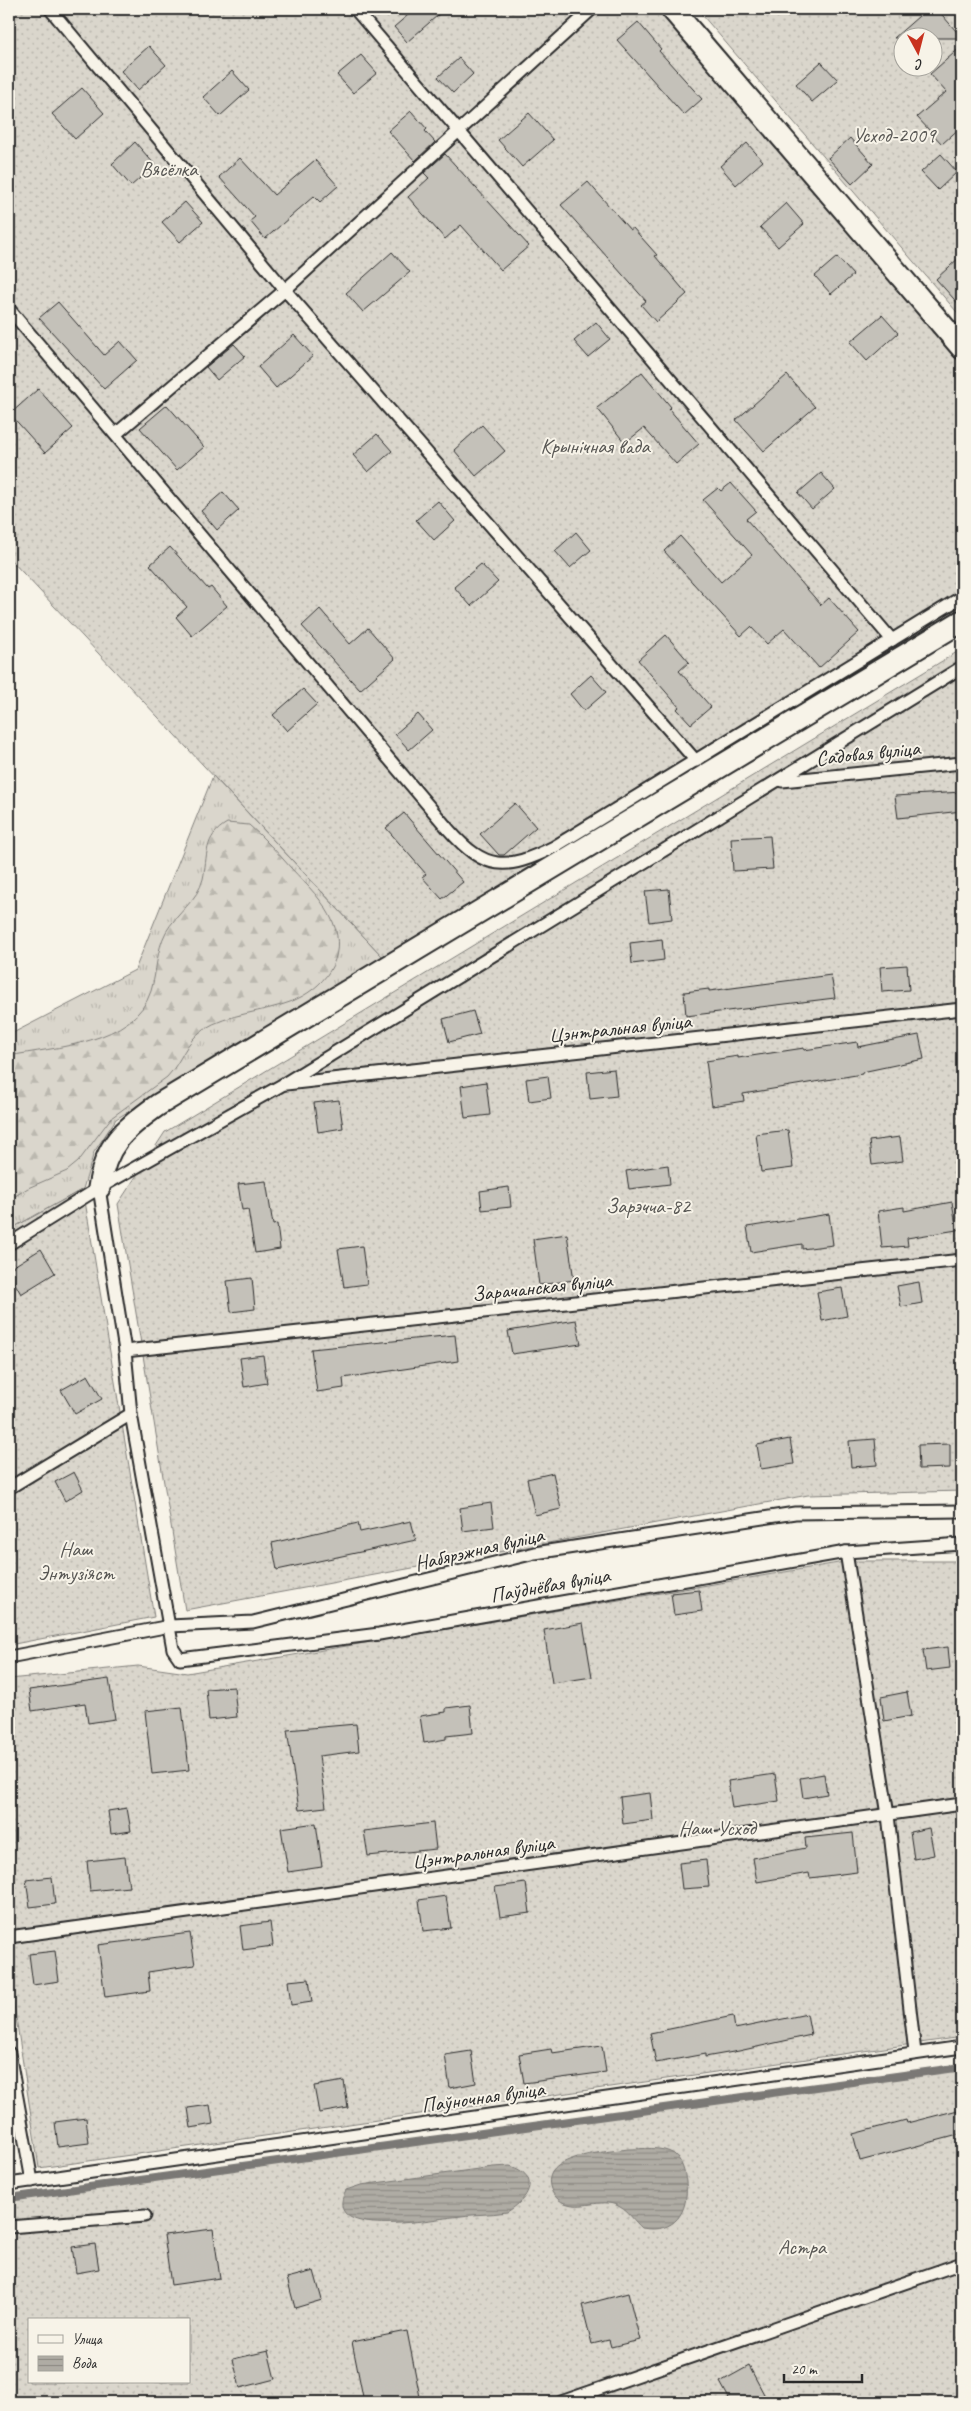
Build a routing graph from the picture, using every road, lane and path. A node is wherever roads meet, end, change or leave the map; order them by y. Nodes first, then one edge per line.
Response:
1 (50, 9) edge
2 (355, 9) edge
3 (592, 9) edge
4 (672, 9) edge
5 (458, 131) junction
6 (285, 290) junction
7 (9, 309) edge
8 (962, 348) edge
9 (116, 434) junction
10 (962, 597) edge
11 (962, 621) edge
12 (892, 640) junction
13 (962, 667) edge
14 (696, 761) junction
15 (962, 763) edge
16 (778, 781) junction
17 (962, 1009) edge
18 (282, 1085) junction
19 (99, 1188) junction
20 (9, 1244) edge
21 (962, 1260) edge
22 (125, 1351) junction
23 (131, 1414) junction
24 (9, 1488) edge
25 (962, 1510) edge
26 (962, 1544) edge
27 (846, 1552) junction
28 (170, 1626) junction
29 (9, 1656) edge
30 (962, 1804) edge
31 (888, 1815) junction
32 (9, 1937) edge
33 (962, 2047) edge
34 (9, 2053) edge
35 (915, 2053) junction
36 (32, 2181) junction
37 (9, 2184) edge
38 (145, 2216) dead end
39 (9, 2226) edge
40 (962, 2263) edge
41 (561, 2402) edge

1 - 6 lane
2 - 5 lane
3 - 5 lane
4 - 8 street
5 - 6 lane
5 - 12 lane
6 - 9 lane
6 - 14 lane
7 - 9 lane
9 - 14 lane
10 - 12 lane
11 - 19 street
12 - 14 lane
13 - 16 lane
15 - 16 lane, Садовая вуліца
16 - 18 lane
17 - 18 lane, Цэнтральная вуліца
18 - 19 lane
19 - 20 lane
19 - 22 lane
21 - 22 lane, Зарачанская вуліца
22 - 23 lane
23 - 24 lane
23 - 28 lane
25 - 28 lane, Набярэжная вуліца
26 - 27 lane, Паўднёвая вуліца
27 - 28 lane, Паўднёвая вуліца
27 - 31 lane
28 - 29 lane, Набярэжная вуліца
30 - 31 lane, Цэнтральная вуліца
31 - 32 lane, Цэнтральная вуліца
31 - 35 lane
33 - 35 lane, Паўночная вуліца
34 - 36 lane
35 - 36 lane, Паўночная вуліца
36 - 37 lane, Паўночная вуліца
38 - 39 lane
40 - 41 lane

